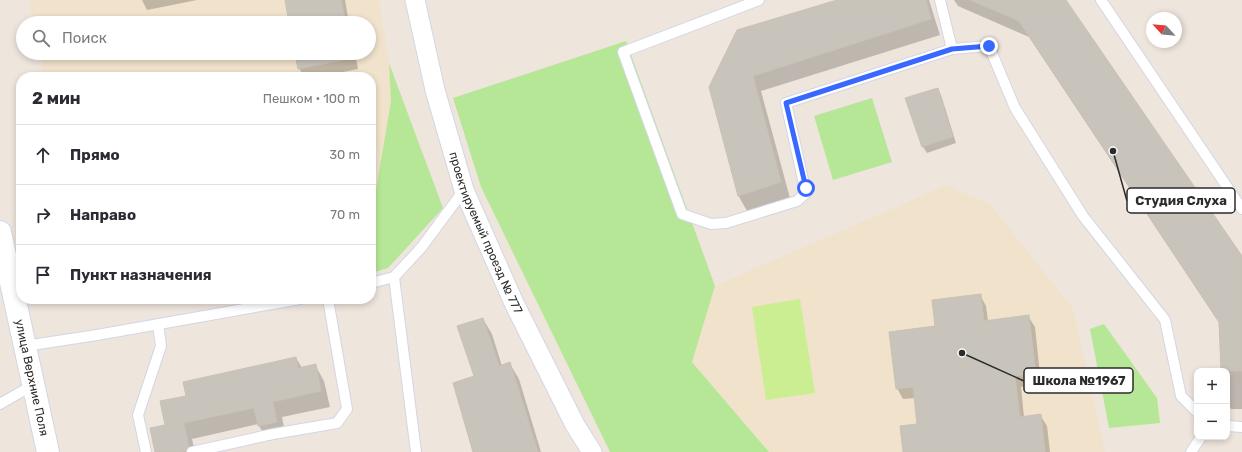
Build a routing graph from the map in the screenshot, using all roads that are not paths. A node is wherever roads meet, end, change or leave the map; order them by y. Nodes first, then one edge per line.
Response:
1 (415, 0) edge
2 (759, 0) edge
3 (940, 0) edge
4 (1101, 0) edge
5 (952, 49) junction
6 (464, 190) junction
7 (1242, 209) edge
8 (0, 232) edge
9 (3, 260) edge
10 (394, 277) junction
11 (376, 282) edge
12 (272, 304) edge
13 (329, 304) edge
14 (158, 324) junction
15 (25, 346) junction
16 (34, 385) junction
17 (0, 404) edge
18 (1194, 409) edge
19 (1230, 426) edge
20 (1242, 428) edge
21 (1199, 440) edge
22 (48, 452) edge
23 (146, 452) edge
24 (192, 452) edge
25 (416, 452) edge
26 (592, 452) edge
27 (1191, 452) edge

1 - 6 street, проектируемый проезд № 777
2 - 5 lane
3 - 5 lane
4 - 7 lane
5 - 18 lane
6 - 10 lane
6 - 26 street, проектируемый проезд № 777
8 - 9 main road, улица Верхние Поля
9 - 15 main road, улица Верхние Поля
10 - 11 lane
10 - 25 lane
12 - 14 lane
13 - 24 lane
14 - 15 lane
14 - 23 lane
15 - 16 main road, улица Верхние Поля
16 - 17 lane
16 - 22 main road, улица Верхние Поля
19 - 20 lane
21 - 27 lane

